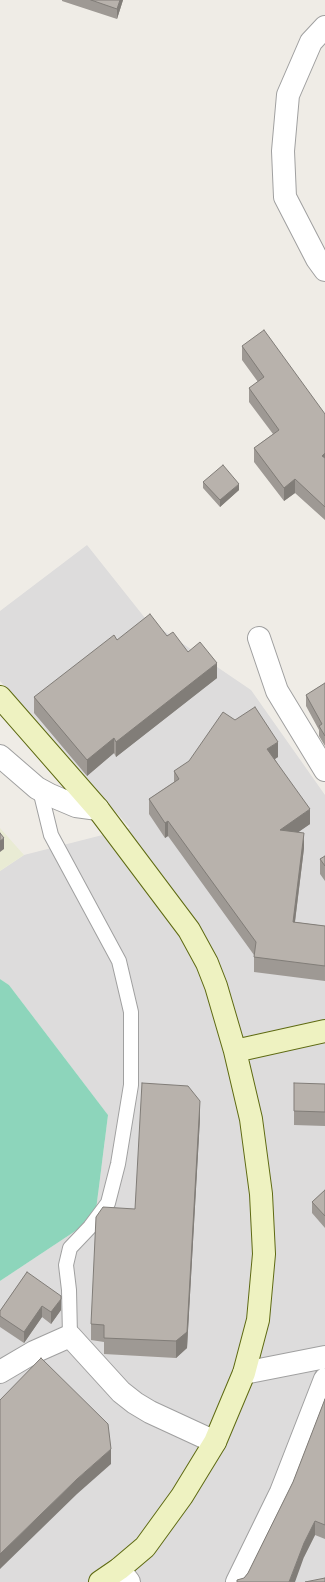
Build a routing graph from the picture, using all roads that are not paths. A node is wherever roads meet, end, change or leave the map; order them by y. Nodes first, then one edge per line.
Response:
1 (325, 27) edge
2 (325, 270) edge
3 (259, 638) dead end
4 (0, 697) edge
5 (0, 756) edge
6 (325, 770) edge
7 (40, 790) junction
8 (98, 809) junction
9 (325, 1031) edge
10 (235, 1051) junction
11 (70, 1336) junction
12 (325, 1357) edge
13 (0, 1372) edge
14 (244, 1373) junction
15 (325, 1379) edge
16 (215, 1442) junction
17 (124, 1576) edge
18 (100, 1582) edge
19 (237, 1582) edge

1 - 2 street
3 - 6 street
4 - 8 main road
5 - 7 street
7 - 8 street
7 - 11 lane
8 - 10 main road
9 - 10 main road
10 - 14 main road
11 - 13 street
11 - 16 street
12 - 14 street
14 - 16 main road
15 - 19 street
16 - 17 main road
17 - 18 main road

